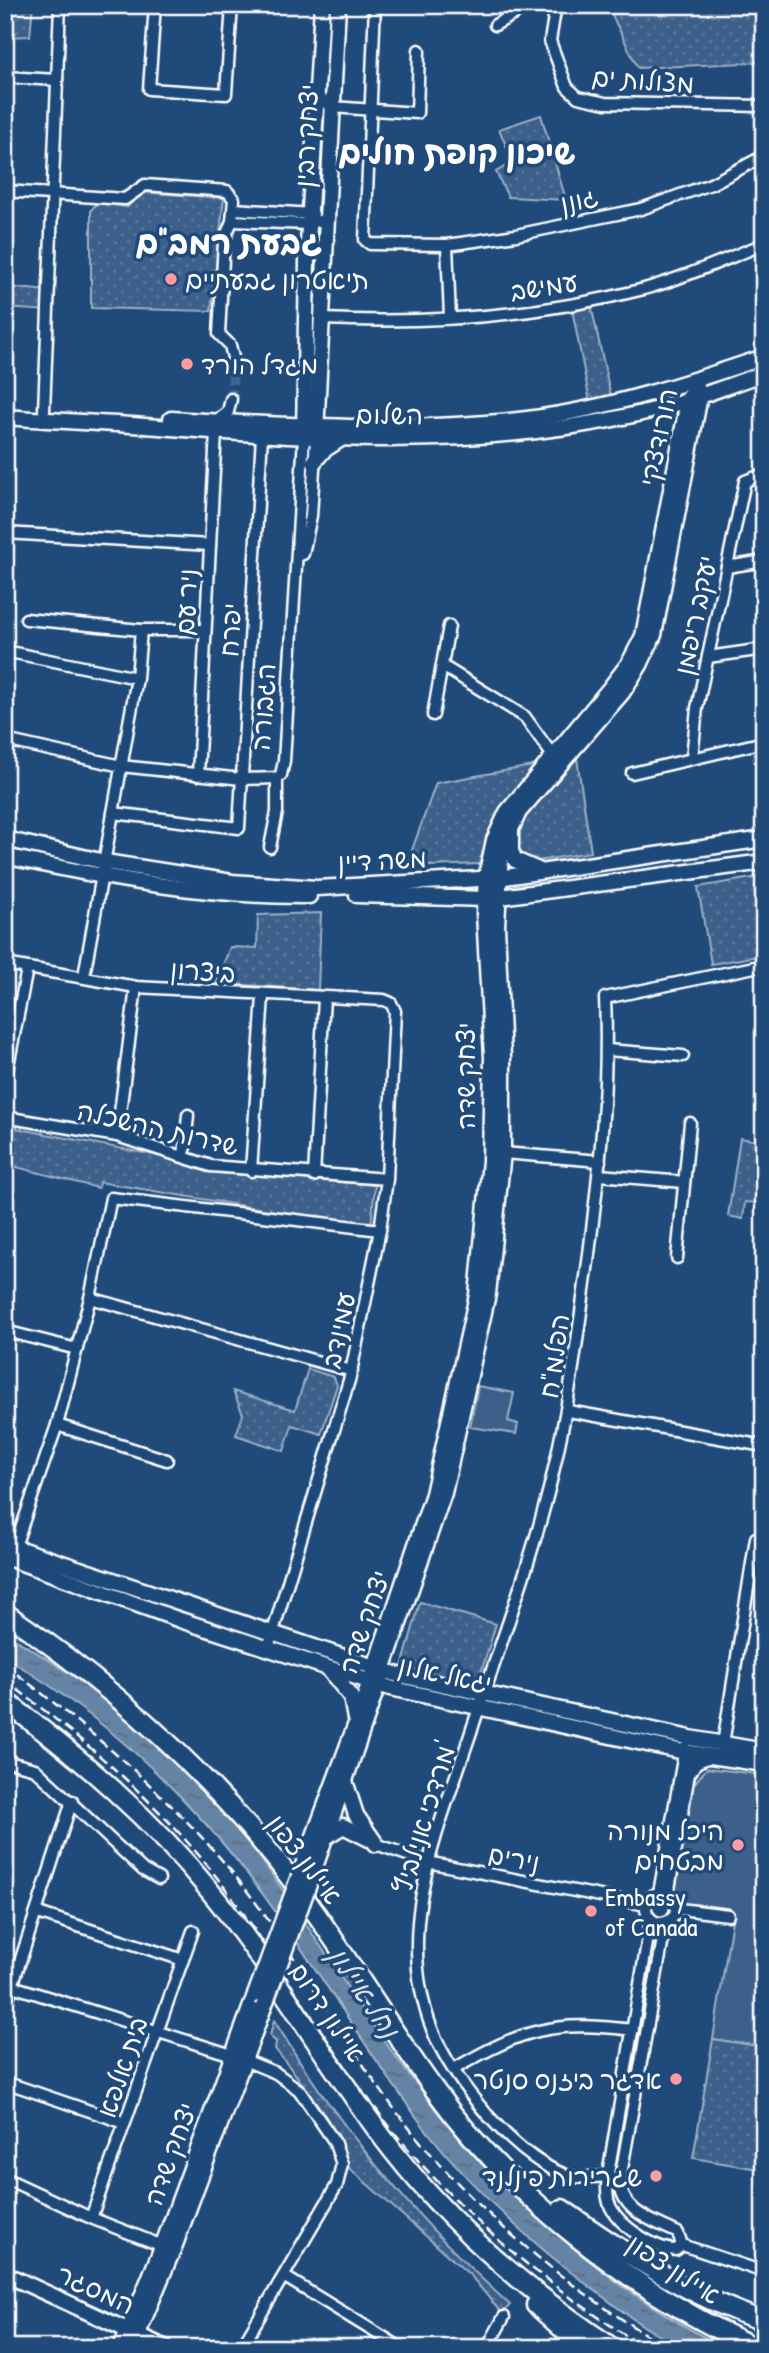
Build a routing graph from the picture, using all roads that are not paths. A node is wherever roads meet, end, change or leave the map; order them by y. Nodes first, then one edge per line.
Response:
1 (60, 5) edge
2 (155, 5) edge
3 (232, 5) edge
4 (375, 5) edge
5 (530, 5) edge
6 (554, 6) edge
7 (331, 7) edge
8 (495, 25) dead end
9 (419, 50) dead end
10 (5, 77) edge
11 (57, 80) junction
12 (317, 97) junction
13 (764, 106) edge
14 (332, 107) junction
15 (370, 110) junction
16 (764, 156) edge
17 (5, 191) edge
18 (54, 195) junction
19 (234, 209) junction
20 (309, 218) junction
21 (326, 219) junction
22 (232, 220) junction
23 (764, 244) edge
24 (447, 245) junction
25 (450, 318) junction
26 (322, 319) junction
27 (764, 357) edge
28 (234, 362) tunnel mouth
29 (764, 373) edge
30 (695, 381) junction
31 (306, 394) junction
32 (231, 399) tunnel mouth
33 (694, 399) junction
34 (5, 409) edge
35 (44, 411) junction
36 (5, 417) edge
37 (276, 424) junction
38 (216, 427) junction
39 (310, 431) junction
40 (262, 435) junction
41 (341, 439) junction
42 (314, 462) junction
43 (764, 474) edge
44 (5, 533) edge
45 (210, 545) junction
46 (764, 561) edge
47 (727, 567) junction
48 (298, 568) junction
49 (26, 619) dead end
50 (449, 626) dead end
51 (141, 630) junction
52 (205, 630) junction
53 (764, 649) edge
54 (5, 651) edge
55 (708, 657) junction
56 (444, 667) junction
57 (137, 678) junction
58 (433, 715) dead end
59 (5, 740) edge
60 (764, 742) edge
61 (553, 756) junction
62 (692, 758) junction
63 (121, 766) junction
64 (632, 773) dead end
65 (198, 775) junction
66 (277, 778) junction
67 (242, 779) junction
68 (113, 813) junction
69 (511, 826) junction
70 (5, 839) edge
71 (764, 839) edge
72 (270, 848) dead end
73 (5, 856) edge
74 (764, 862) edge
75 (104, 869) junction
76 (547, 871) junction
77 (492, 877) junction
78 (524, 895) junction
79 (491, 899) junction
80 (497, 926) junction
81 (5, 964) edge
82 (764, 965) edge
83 (27, 969) junction
84 (84, 976) junction
85 (136, 987) junction
86 (263, 996) junction
87 (324, 998) junction
88 (395, 1011) joint
89 (607, 1050) junction
90 (683, 1056) dead end
91 (5, 1081) edge
92 (188, 1115) dead end
93 (5, 1117) edge
94 (690, 1123) dead end
95 (117, 1136) junction
96 (503, 1153) junction
97 (184, 1156) junction
98 (600, 1161) junction
99 (251, 1171) junction
100 (599, 1175) junction
101 (314, 1176) junction
102 (387, 1180) junction
103 (684, 1182) junction
104 (380, 1230) junction
105 (677, 1258) dead end
106 (90, 1298) junction
107 (5, 1331) edge
108 (77, 1349) junction
109 (352, 1371) junction
110 (568, 1411) junction
111 (57, 1426) junction
112 (764, 1446) edge
113 (167, 1460) dead end
114 (764, 1538) edge
115 (9, 1552) edge
116 (5, 1613) edge
117 (271, 1642) junction
118 (326, 1668) junction
119 (377, 1676) junction
120 (403, 1691) junction
121 (5, 1701) edge
122 (481, 1701) junction
123 (355, 1726) junction
124 (723, 1744) junction
125 (359, 1746) junction
126 (694, 1750) junction
127 (764, 1751) edge
128 (5, 1761) edge
129 (764, 1764) edge
130 (689, 1771) joint
131 (345, 1782) junction
132 (72, 1801) junction
133 (326, 1837) junction
134 (376, 1844) junction
135 (428, 1862) junction
136 (306, 1874) junction
137 (159, 1879) dead end
138 (664, 1894) junction
139 (675, 1904) junction
140 (646, 1905) junction
141 (38, 1913) junction
142 (709, 1913) junction
143 (729, 1916) dead end
144 (651, 1919) junction
145 (668, 1920) junction
146 (193, 1931) dead end
147 (183, 1960) junction
148 (12, 1986) junction
149 (5, 2008) edge
150 (633, 2030) junction
151 (156, 2034) junction
152 (239, 2058) junction
153 (454, 2069) junction
154 (5, 2082) edge
155 (125, 2123) junction
156 (502, 2167) junction
157 (608, 2174) junction
158 (5, 2178) edge
159 (620, 2180) junction
160 (90, 2218) junction
161 (459, 2223) junction
162 (682, 2245) junction
163 (169, 2246) junction
164 (764, 2272) edge
165 (5, 2274) edge
166 (285, 2277) junction
167 (505, 2317) dead end
168 (764, 2320) edge
169 (133, 2338) edge
170 (121, 2348) edge
171 (166, 2348) edge
172 (241, 2348) edge
173 (401, 2348) edge
174 (487, 2348) edge
175 (584, 2348) edge
176 (613, 2348) edge
177 (757, 2348) edge

1 - 11 street
2 - 3 street
4 - 15 street
5 - 8 street
6 - 13 street, מצולות ים
7 - 12 street, יצחק רבין
7 - 14 street, יצחק רבין
9 - 15 street
10 - 11 street
11 - 18 street
12 - 14 street
12 - 20 street, יצחק רבין
14 - 15 street
14 - 21 street, יצחק רבין
15 - 24 street, גונן
16 - 24 street, גונן
17 - 18 street
18 - 19 street
18 - 35 street
19 - 20 street
19 - 22 street
20 - 21 street
20 - 22 street
20 - 31 street, יצחק רבין
21 - 26 street, יצחק רבין
22 - 28 street
23 - 25 street, עמישב
24 - 25 street
25 - 26 street, עמישב
26 - 39 street, יצחק רבין
27 - 30 street, השלום
29 - 33 street, השלום
30 - 33 street, הורודצקי
30 - 39 street, השלום
31 - 37 street
31 - 39 street, יצחק רבין
32 - 38 street
33 - 41 street, השלום
33 - 61 street, הורודצקי
33 - 69 street, הורודצקי
34 - 35 street, השלום
35 - 38 street, השלום
36 - 38 street, השלום
37 - 38 street, השלום
37 - 39 street, השלום
38 - 40 street, השלום
38 - 45 street, ניר עם
39 - 40 street, השלום
39 - 41 street, השלום
39 - 42 street, הגבורה
39 - 48 street, הגבורה
40 - 67 street, יפרח
41 - 42 street
42 - 48 street, הגבורה
43 - 47 street, יעקב ריפמן
44 - 45 street
45 - 52 street, ניר עם
46 - 47 street
47 - 55 street, יעקב ריפמן
48 - 66 street, הגבורה
49 - 51 street
50 - 56 street
51 - 52 street
51 - 57 street
52 - 65 street, ניר עם
53 - 55 street
54 - 57 street
55 - 62 street, יעקב ריפמן
56 - 58 street
56 - 61 street
57 - 63 street
59 - 63 street
60 - 62 street
61 - 77 street, הורודצקי
62 - 64 street
63 - 65 street
63 - 68 street
65 - 67 street
66 - 67 street
66 - 72 street, הגבורה
67 - 68 street, יפרח
68 - 75 street
69 - 76 street
69 - 77 street, הורודצקי
70 - 75 street, משה דיין
71 - 76 street, משה דיין
73 - 75 street, משה דיין
74 - 78 street, משה דיין
75 - 77 street, משה דיין
75 - 79 street, משה דיין
75 - 84 street
76 - 77 street, משה דיין
77 - 79 street, יצחק שדה
78 - 79 street, משה דיין
78 - 80 street
79 - 80 street, יצחק שדה
79 - 119 street, יצחק שדה
80 - 96 street, יצחק שדה
81 - 83 street, ביצרון
82 - 89 street, הפלמ"ח
83 - 84 street, ביצרון
83 - 91 street
84 - 85 street, ביצרון
85 - 86 street, ביצרון
85 - 95 street
86 - 87 street, ביצרון
86 - 99 street
87 - 88 street, ביצרון
87 - 101 street
88 - 102 street, עמינדב
89 - 90 street
89 - 98 street, הפלמ"ח
92 - 97 street
93 - 95 street, שדרות ההשכלה
94 - 103 street
95 - 97 street, שדרות ההשכלה
96 - 98 street
96 - 119 street, יצחק שדה
97 - 99 street, שדרות ההשכלה
98 - 100 street, הפלמ"ח
99 - 101 street, שדרות ההשכלה
100 - 103 street
100 - 110 street, הפלמ"ח
101 - 102 street, שדרות ההשכלה
102 - 104 street, עמינדב
103 - 105 street
104 - 106 street
104 - 109 street, עמינדב
106 - 108 street
106 - 109 street
107 - 108 street
108 - 111 street
109 - 117 street, עמינדב
110 - 112 street
110 - 122 street, הפלמ"ח
111 - 113 street
111 - 115 street
114 - 124 street
115 - 117 street, יגאל אלון
116 - 156 highway, איילון צפון
117 - 118 street, יגאל אלון
117 - 119 street, יגאל אלון
118 - 119 street, יגאל אלון
118 - 123 street
119 - 120 street, יגאל אלון
119 - 122 street, יגאל אלון
119 - 123 street, יצחק שדה
119 - 125 street, יצחק שדה
120 - 122 street, יגאל אלון
120 - 125 street
121 - 161 highway, איילון דרום
122 - 126 street, יגאל אלון
122 - 135 street, מרדכי אנילביץ'
123 - 136 street, יצחק שדה
124 - 126 street, יגאל אלון
124 - 127 street, יגאל אלון
125 - 131 street, יצחק שדה
126 - 129 street, יגאל אלון
126 - 130 street
126 - 138 street
128 - 132 street
130 - 138 street
131 - 133 street, יצחק שדה
131 - 134 street
132 - 137 street
132 - 141 street
133 - 134 street
133 - 136 street, יצחק שדה
134 - 135 street, נירים
135 - 140 street, נירים
135 - 153 street, מרדכי אנילביץ'
136 - 152 street, יצחק שדה, bridge
138 - 139 street
138 - 140 street
139 - 142 street
139 - 145 street
140 - 144 street
141 - 147 street
141 - 148 street
142 - 143 street
142 - 145 street
144 - 145 street
144 - 150 street
145 - 159 street
146 - 147 street, בית אלפא
147 - 151 street, בית אלפא
148 - 149 street
148 - 151 street
150 - 153 street
150 - 157 street
151 - 152 street
151 - 155 street, בית אלפא
152 - 163 street, יצחק שדה
152 - 166 street
153 - 157 street, מרדכי אנילביץ'
154 - 155 street
155 - 160 street, בית אלפא
156 - 168 highway
156 - 177 highway, איילון צפון
157 - 159 street, מרדכי אנילביץ'
157 - 162 street
158 - 160 street
159 - 162 street
160 - 163 street
161 - 175 highway
161 - 176 highway, איילון דרום
162 - 164 street
163 - 169 street, יצחק שדה
165 - 169 street, המסגר
166 - 172 street
166 - 173 street
167 - 174 street
169 - 170 street, יצחק שדה
169 - 171 street, המסגר

